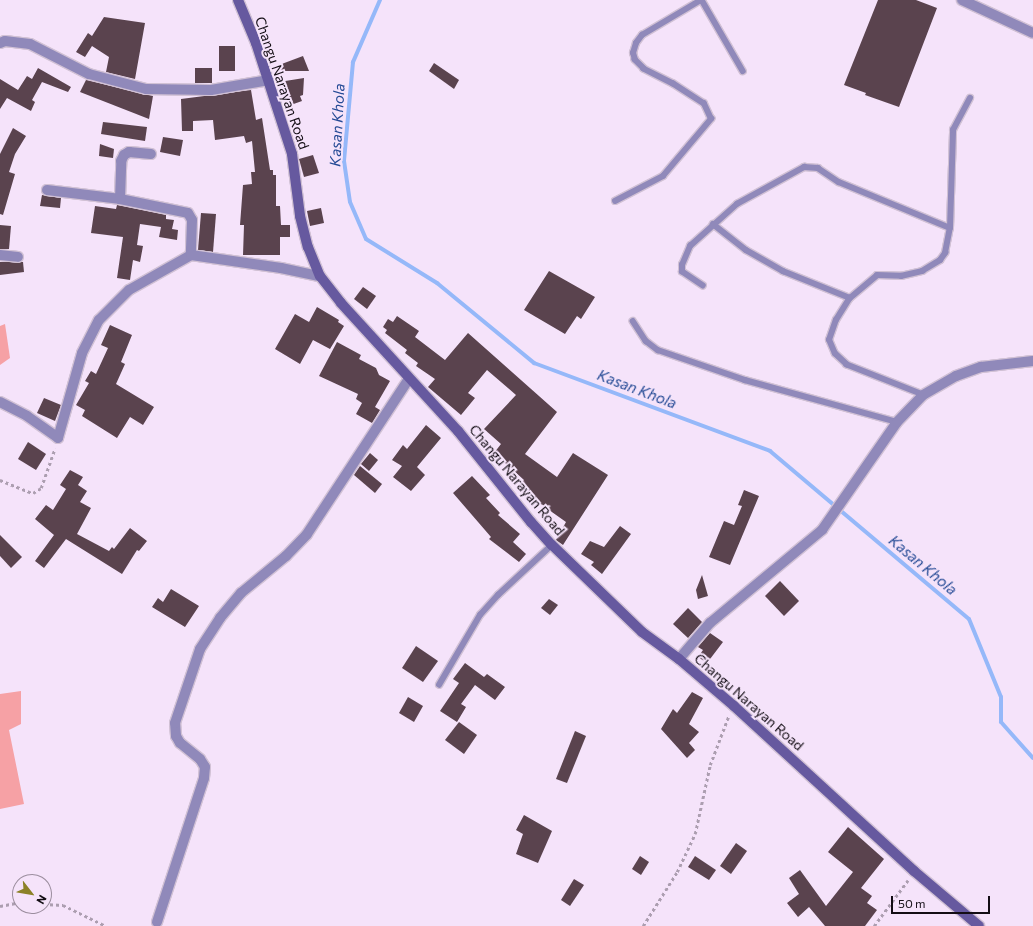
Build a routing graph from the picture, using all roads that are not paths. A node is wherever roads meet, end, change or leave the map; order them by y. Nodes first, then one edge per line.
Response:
1 (238, 0) edge
2 (702, 0) edge
3 (962, 0) edge
4 (1033, 33) edge
5 (0, 43) edge
6 (743, 71) dead end
7 (269, 80) junction
8 (970, 98) dead end
9 (151, 154) dead end
10 (47, 190) dead end
11 (120, 198) junction
12 (615, 201) dead end
13 (713, 224) junction
14 (950, 228) junction
15 (0, 255) edge
16 (191, 255) junction
17 (18, 257) dead end
18 (320, 276) junction
19 (703, 286) dead end
20 (850, 298) junction
21 (633, 322) dead end
22 (1033, 361) edge
23 (408, 380) junction
24 (923, 395) junction
25 (0, 402) edge
26 (897, 422) junction
27 (552, 545) junction
28 (679, 659) junction
29 (439, 685) dead end
30 (157, 922) dead end
31 (979, 926) edge

1 - 7 main road, Changu Narayan Road
2 - 6 lane
2 - 12 lane
3 - 4 street
5 - 7 street
7 - 18 main road, Changu Narayan Road
8 - 14 lane
9 - 11 street
10 - 11 street
11 - 16 street
13 - 14 lane
13 - 19 lane
13 - 20 lane
14 - 20 lane
15 - 17 street
16 - 18 street
16 - 25 street
18 - 23 main road, Changu Narayan Road
20 - 24 lane
21 - 26 lane
22 - 24 street
23 - 27 main road, Changu Narayan Road
23 - 30 street
24 - 26 street
26 - 28 street
27 - 28 main road, Changu Narayan Road
27 - 29 lane
28 - 31 main road, Changu Narayan Road

